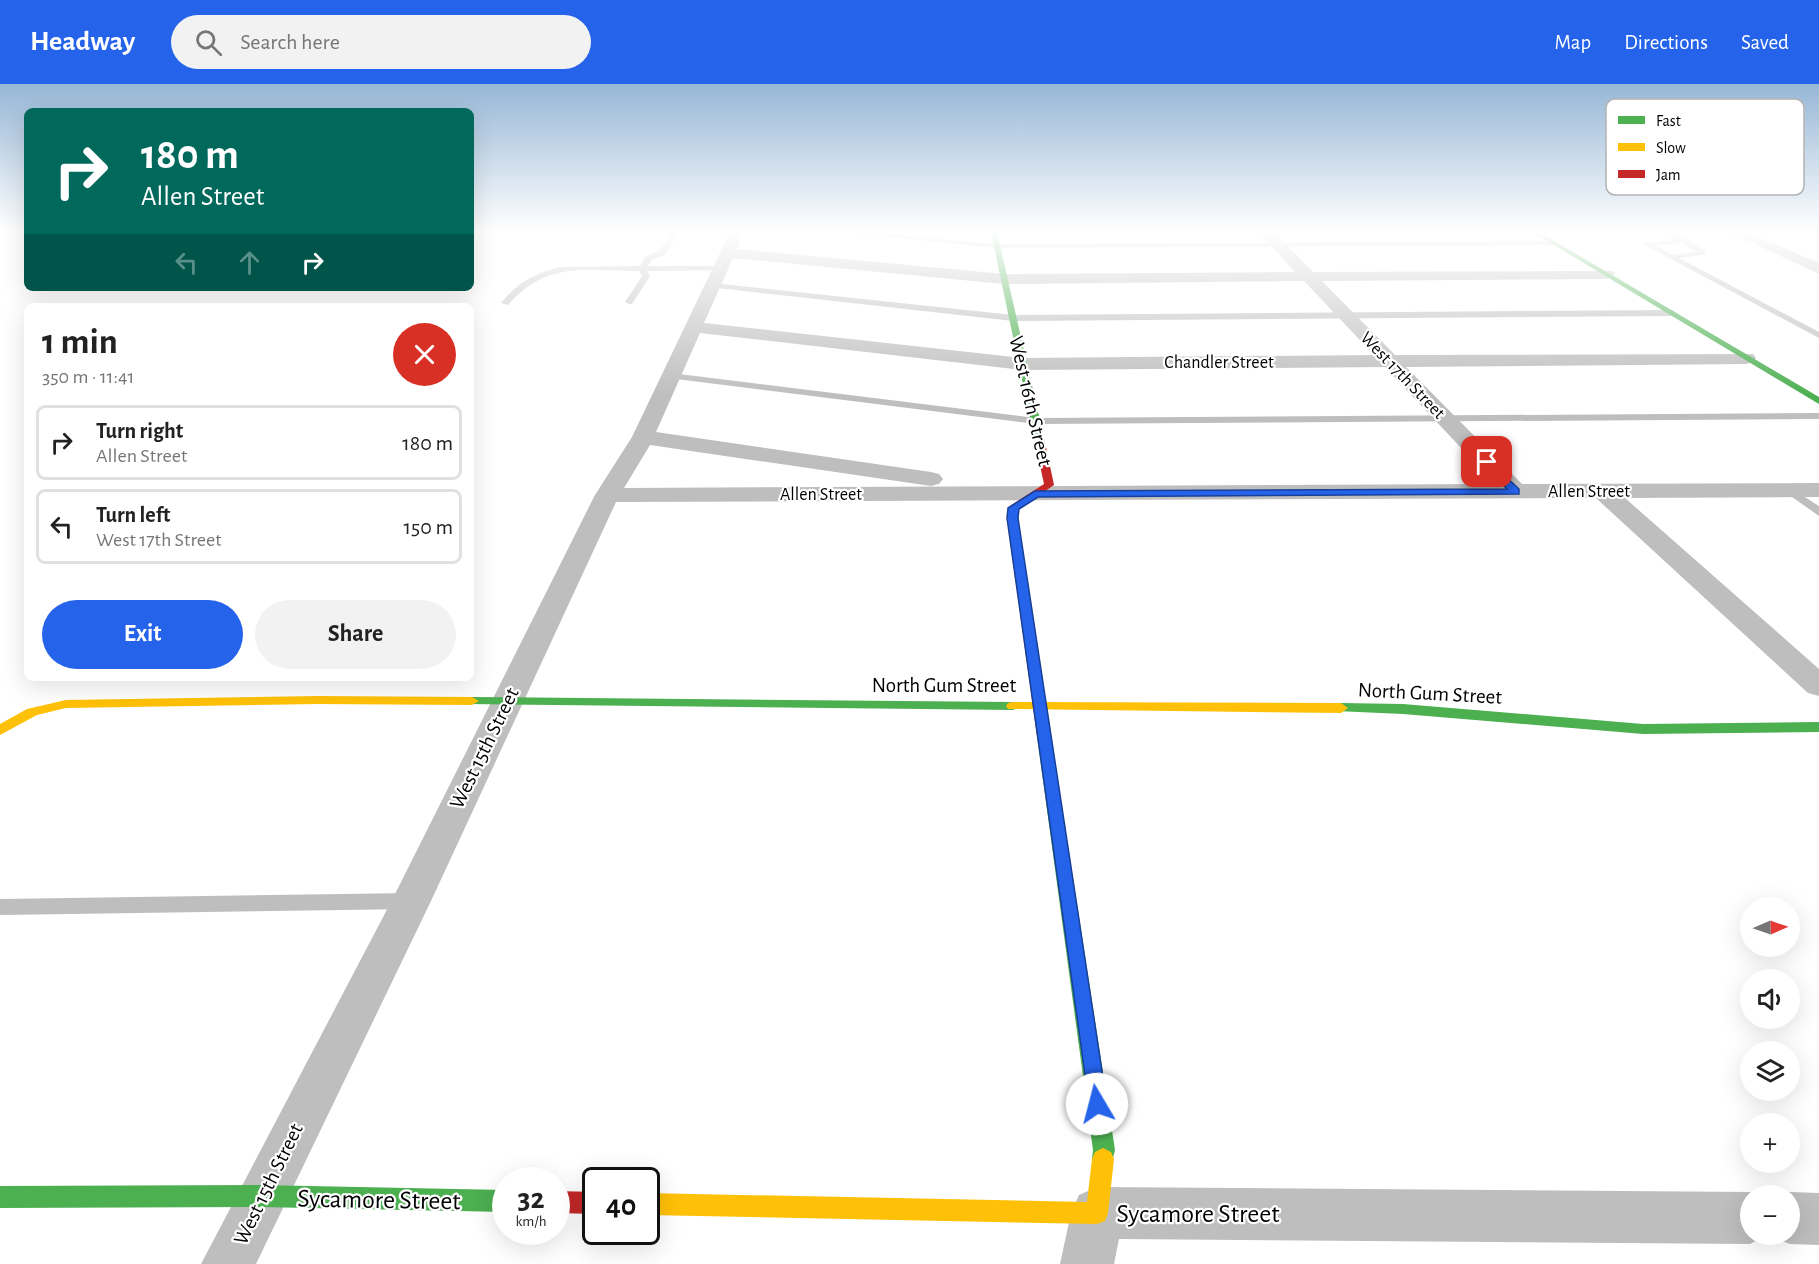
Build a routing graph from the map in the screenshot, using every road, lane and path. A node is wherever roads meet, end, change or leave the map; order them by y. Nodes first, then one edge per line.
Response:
1 (519, 287) edge
2 (639, 287) edge
3 (711, 287) edge
4 (731, 287) edge
5 (1006, 287) edge
6 (1319, 287) edge
7 (1629, 287) edge
8 (1728, 287) edge
9 (505, 303) dead end
10 (629, 303) dead end
11 (1672, 313) junction
12 (1347, 316) junction
13 (1013, 318) junction
14 (693, 327) junction
15 (1819, 335) edge
16 (1746, 358) junction
17 (1390, 361) junction
18 (1023, 364) junction
19 (671, 376) junction
20 (1819, 401) edge
21 (1819, 416) edge
22 (1445, 418) junction
23 (1036, 422) junction
24 (643, 437) junction
25 (1789, 490) junction
26 (1819, 490) edge
27 (1602, 491) junction
28 (1516, 492) junction
29 (1035, 494) junction
30 (607, 495) junction
31 (1819, 512) edge
32 (1819, 686) edge
33 (507, 702) junction
34 (1040, 707) junction
35 (1819, 727) edge
36 (0, 730) edge
37 (411, 901) junction
38 (0, 907) edge
39 (260, 1196) junction
40 (0, 1197) edge
41 (492, 1201) edge
42 (660, 1204) edge
43 (1097, 1213) junction
44 (1740, 1218) edge
45 (1800, 1218) edge
46 (1819, 1218) edge
47 (228, 1264) edge
48 (1087, 1264) edge

1 - 9 lane
2 - 10 lane
3 - 14 street, West 15th Street
4 - 13 lane
5 - 13 street, West 16th Street
6 - 12 street, West 17th Street
7 - 11 street
8 - 15 lane
11 - 12 lane
11 - 16 street
12 - 13 lane
12 - 17 street, West 17th Street
13 - 18 street, West 16th Street
14 - 18 street, Chandler Street
14 - 19 street, West 15th Street
16 - 17 street, Chandler Street
16 - 20 street
17 - 18 street, Chandler Street
17 - 22 street, West 17th Street
18 - 23 street, West 16th Street
19 - 23 lane
19 - 24 street, West 15th Street
21 - 22 lane
22 - 23 lane
22 - 28 street, West 17th Street
23 - 29 street, West 16th Street
24 - 29 street, Allen Street
24 - 30 street, West 15th Street
25 - 26 street, Allen Street
25 - 27 street, Allen Street
25 - 31 lane
27 - 28 street, Allen Street
27 - 32 street
28 - 29 street, Allen Street
29 - 30 street, Allen Street
29 - 34 street, West 16th Street
30 - 33 street, West 15th Street
33 - 34 street, North Gum Street
33 - 36 street, North Gum Street
33 - 37 street, West 15th Street
34 - 35 street, North Gum Street
34 - 43 street, West 16th Street
37 - 38 lane
37 - 39 street, West 15th Street
39 - 40 street, Sycamore Street
39 - 41 street, Sycamore Street
39 - 47 street, West 15th Street
42 - 43 street, Sycamore Street
43 - 44 street, Sycamore Street
43 - 48 street, West 16th Street
45 - 46 street

